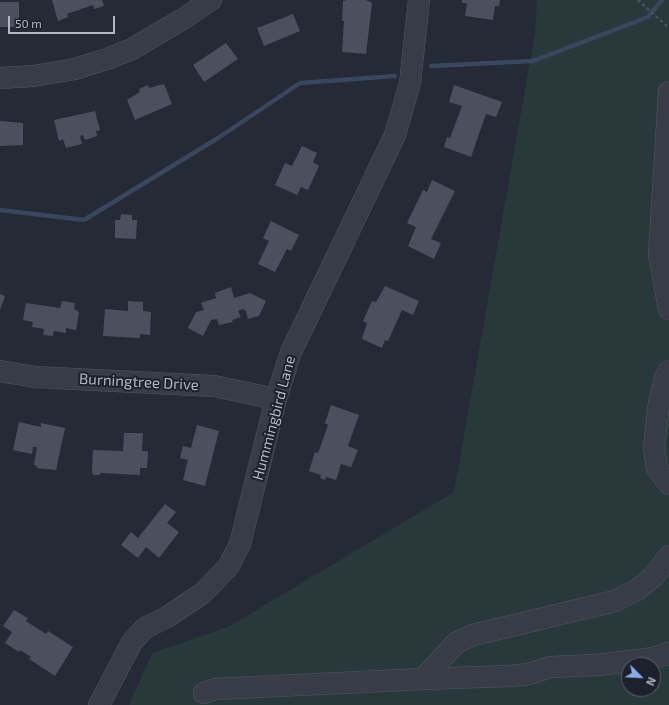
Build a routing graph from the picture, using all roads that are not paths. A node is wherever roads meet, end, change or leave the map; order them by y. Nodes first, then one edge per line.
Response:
1 (211, 0) edge
2 (419, 0) edge
3 (0, 78) edge
4 (669, 92) edge
5 (669, 309) edge
6 (0, 371) edge
7 (669, 371) edge
8 (276, 398) junction
9 (669, 484) edge
10 (669, 556) edge
11 (669, 653) edge
12 (423, 678) junction
13 (204, 693) dead end
14 (99, 705) edge

1 - 3 street
2 - 8 street, Hummingbird Lane
4 - 5 street
6 - 8 street, Burningtree Drive
7 - 9 street
8 - 14 street, Hummingbird Lane
10 - 12 street
11 - 12 street
12 - 13 street

